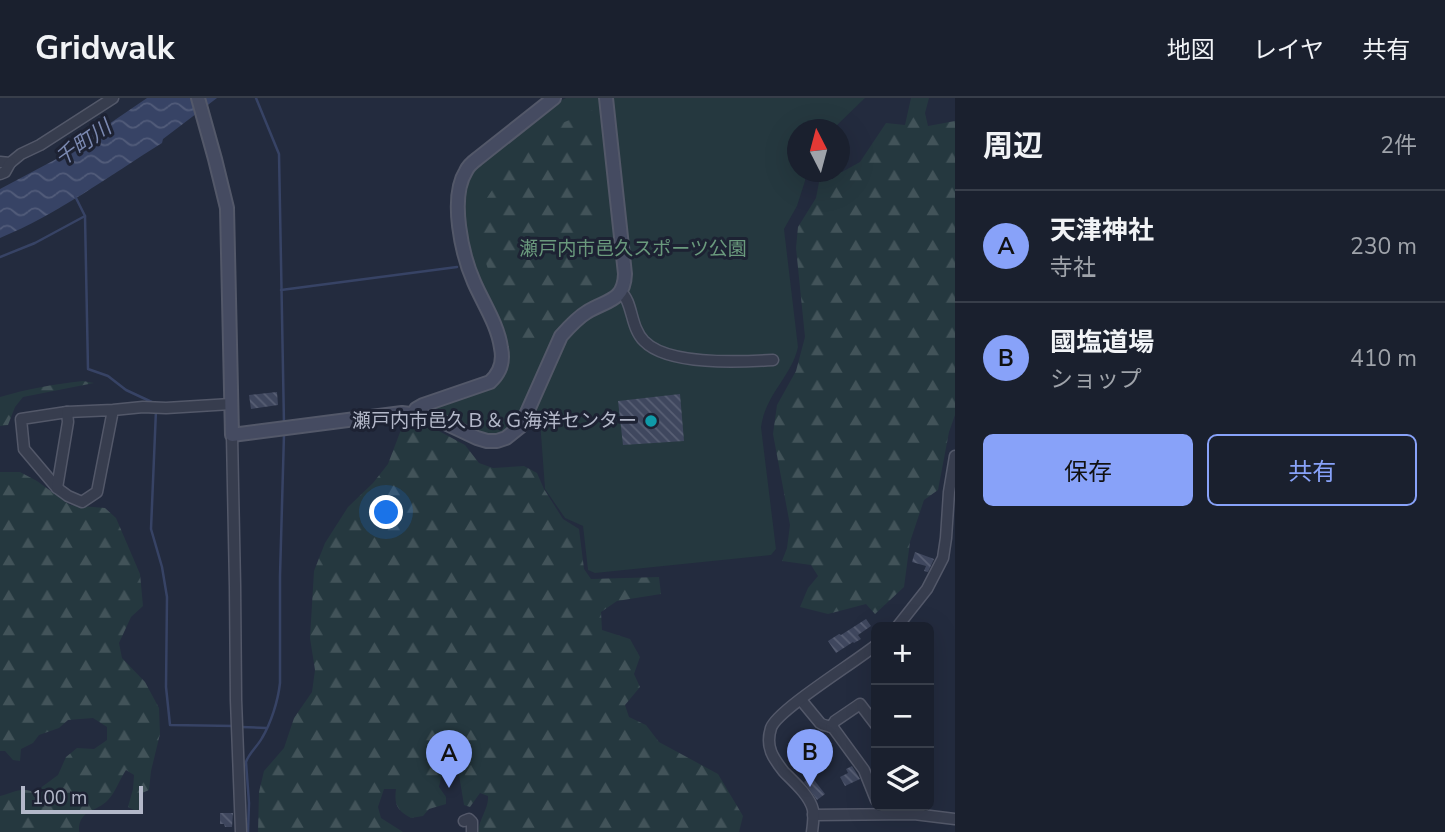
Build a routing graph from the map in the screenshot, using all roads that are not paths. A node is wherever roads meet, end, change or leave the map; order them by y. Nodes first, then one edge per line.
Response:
1 (113, 98) edge
2 (198, 98) edge
3 (554, 98) edge
4 (606, 98) edge
5 (5, 162) edge
6 (0, 174) edge
7 (621, 292) junction
8 (773, 360) dead end
9 (231, 404) junction
10 (113, 410) junction
11 (67, 412) junction
12 (413, 414) junction
13 (232, 435) junction
14 (955, 456) edge
15 (57, 488) junction
16 (901, 622) edge
17 (871, 649) edge
18 (801, 700) junction
19 (871, 718) edge
20 (831, 726) junction
21 (871, 788) edge
22 (871, 810) edge
23 (919, 811) edge
24 (813, 815) junction
25 (955, 819) edge
26 (464, 821) dead end
27 (241, 832) edge
28 (472, 832) edge
29 (813, 832) edge

1 - 5 street
2 - 9 street
3 - 12 street
4 - 7 street
5 - 6 street
7 - 8 street
7 - 12 street
9 - 10 street
9 - 13 street
10 - 11 street
10 - 15 street
11 - 15 street
11 - 15 street
12 - 13 street
13 - 27 street
14 - 16 street
17 - 18 street
18 - 20 street
18 - 24 street
19 - 20 street
20 - 21 street
22 - 24 street
23 - 25 street
24 - 29 street
26 - 28 street

